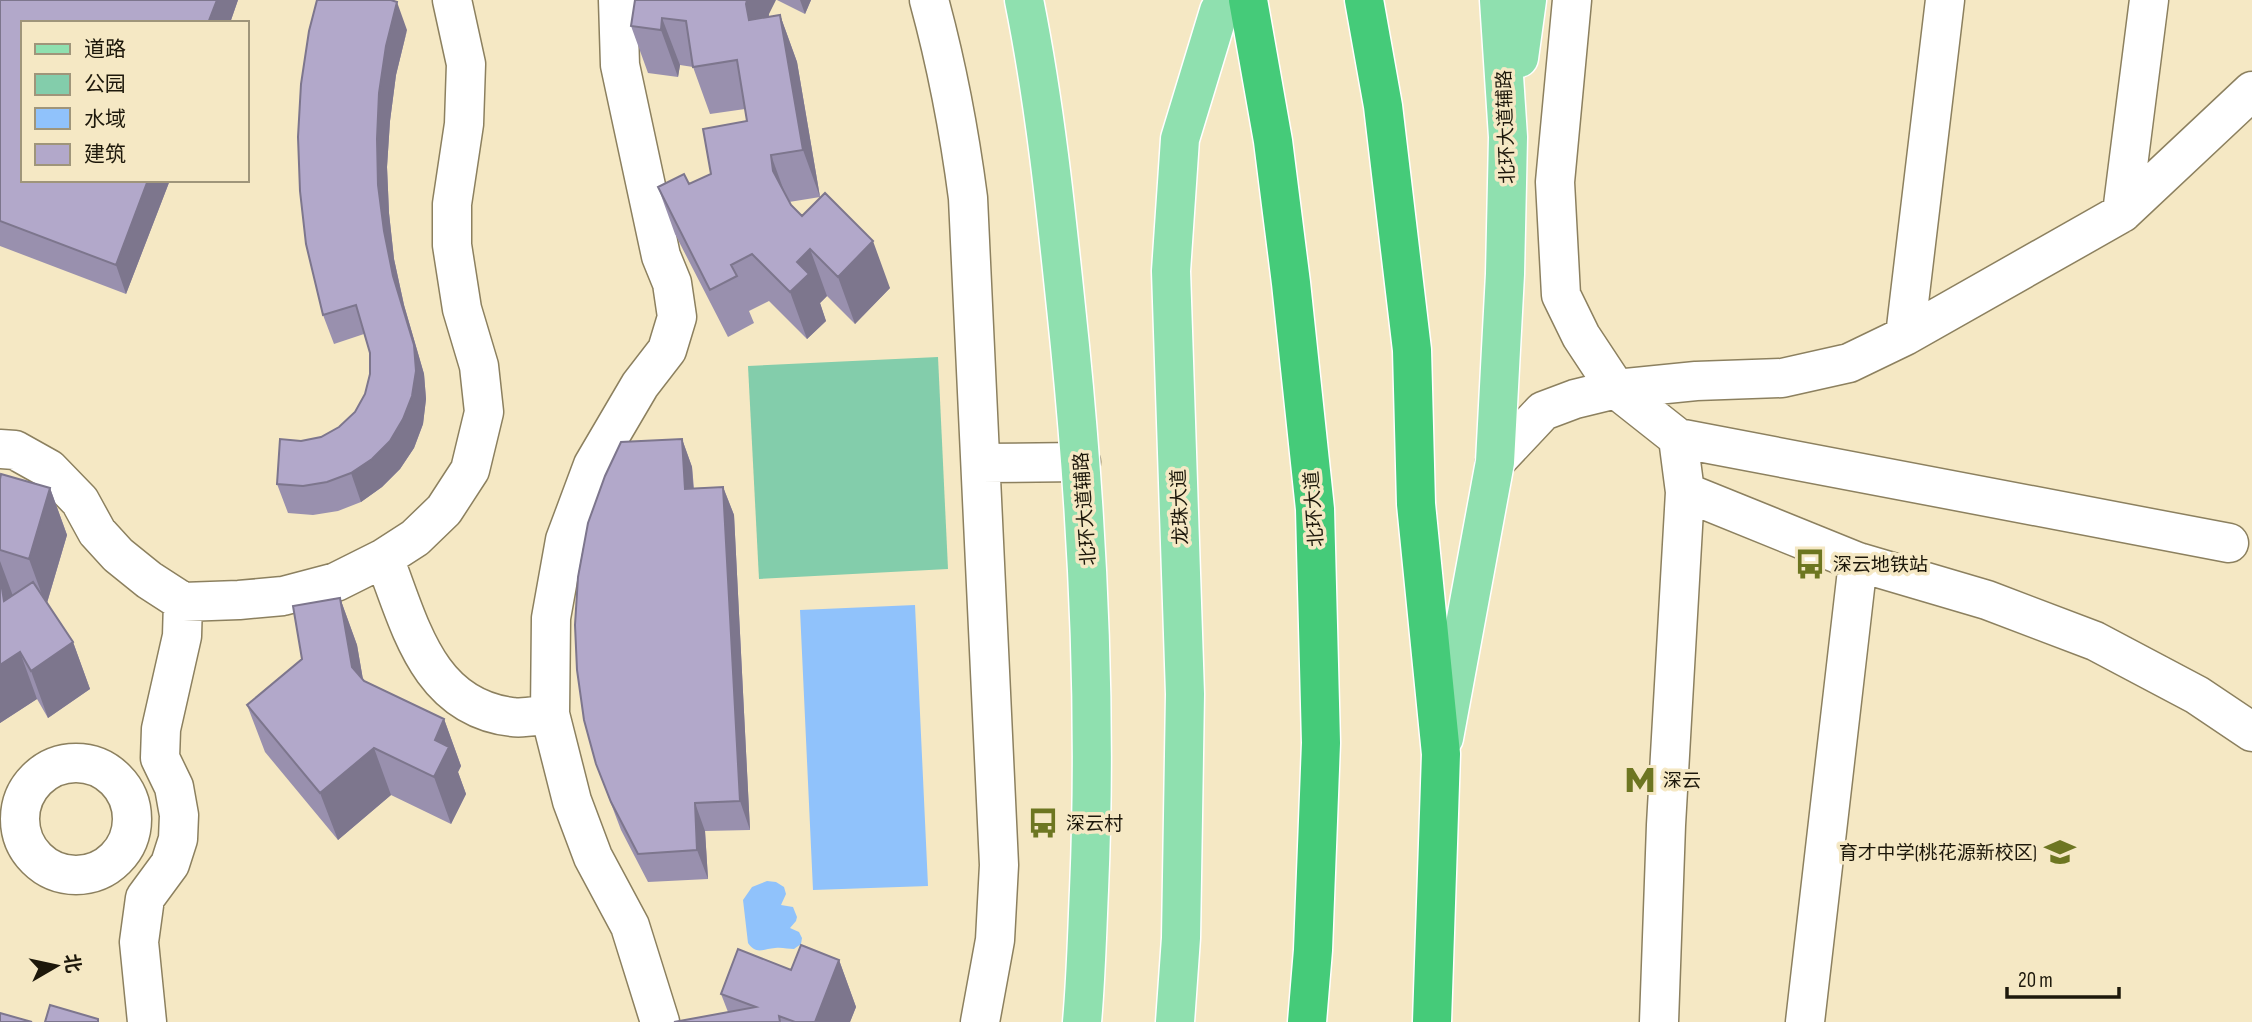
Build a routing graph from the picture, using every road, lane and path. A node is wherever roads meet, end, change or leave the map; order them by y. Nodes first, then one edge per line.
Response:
1 (452, 0) edge
2 (618, 0) edge
3 (929, 0) edge
4 (1024, 0) edge
5 (1226, 0) edge
6 (1248, 0) edge
7 (1364, 0) edge
8 (1499, 0) edge
9 (1527, 0) edge
10 (1572, 0) edge
11 (1945, 0) edge
12 (2149, 0) edge
13 (2252, 91) edge
14 (1508, 136) junction
15 (2122, 213) junction
16 (1905, 336) junction
17 (1616, 389) junction
18 (1678, 438) junction
19 (0, 449) edge
20 (1082, 462) junction
21 (1495, 462) junction
22 (981, 463) junction
23 (1685, 492) junction
24 (2229, 544) dead end
25 (384, 558) junction
26 (1858, 562) junction
27 (183, 602) junction
28 (550, 714) junction
29 (2252, 732) edge
30 (1441, 754) junction
31 (147, 1022) edge
32 (660, 1022) edge
33 (980, 1022) edge
34 (1082, 1022) edge
35 (1175, 1022) edge
36 (1307, 1022) edge
37 (1432, 1022) edge
38 (1659, 1022) edge
39 (1805, 1022) edge

1 - 25 street
2 - 28 street
3 - 22 street
4 - 20 main road, 北环大道辅路
5 - 35 main road, 龙珠大道
6 - 36 highway, 北环大道
7 - 30 highway
8 - 14 main road, 北环大道辅路
9 - 14 main road
10 - 17 street
11 - 16 street
12 - 15 street
13 - 15 street
14 - 21 main road, 北环大道辅路
15 - 16 street
16 - 17 street
17 - 18 street
17 - 21 street
18 - 23 street
18 - 24 street
19 - 27 street
20 - 22 street
20 - 34 main road, 北环大道辅路
21 - 30 main road, 北环大道辅路
22 - 33 street
23 - 26 street
23 - 38 street
25 - 27 street
25 - 28 street
26 - 29 street
26 - 39 street
27 - 31 street
28 - 32 street
30 - 37 highway

